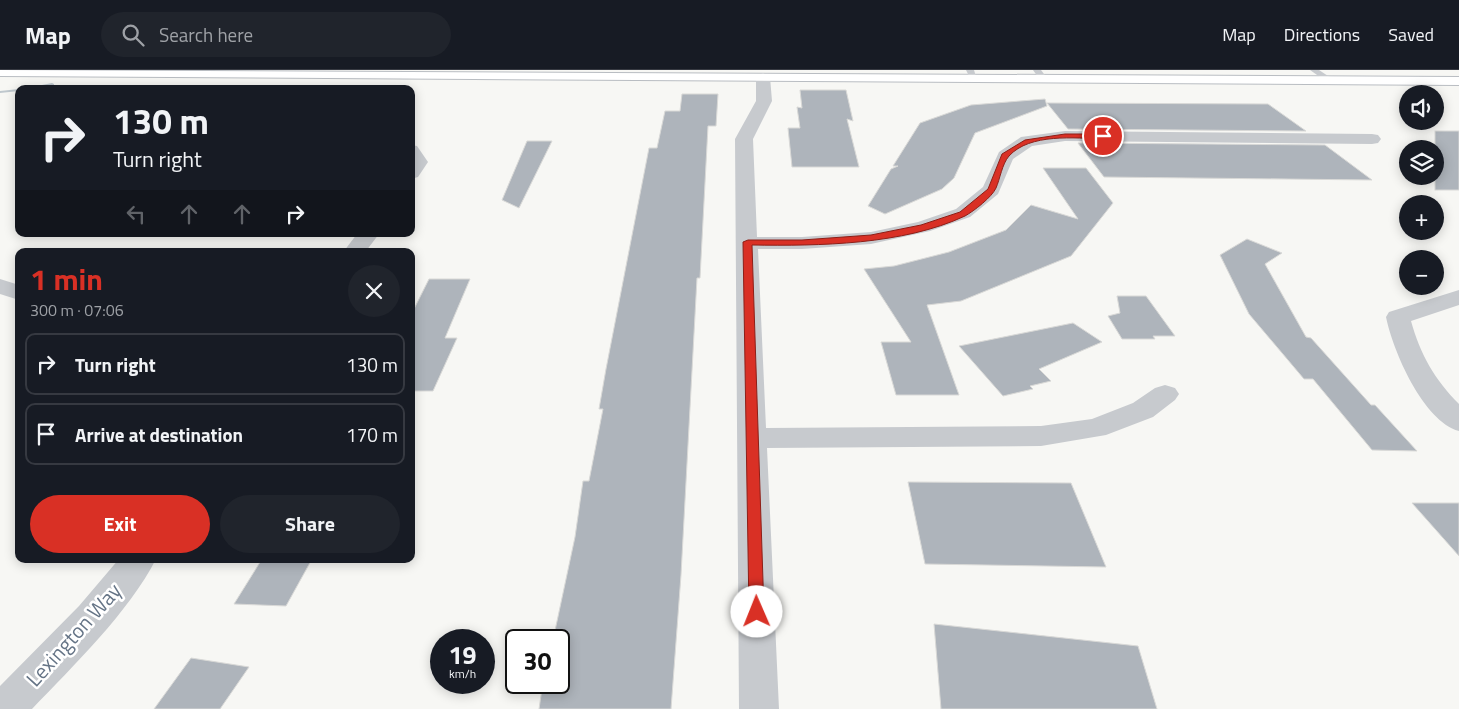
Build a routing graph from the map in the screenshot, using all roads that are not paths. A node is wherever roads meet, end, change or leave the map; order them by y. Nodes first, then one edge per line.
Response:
1 (1314, 70) edge
2 (256, 71) edge
3 (0, 72) edge
4 (439, 72) edge
5 (611, 73) edge
6 (763, 73) edge
7 (972, 74) edge
8 (1040, 74) edge
9 (1330, 80) junction
10 (1459, 81) edge
11 (1372, 139) dead end
12 (415, 156) edge
13 (415, 168) edge
14 (366, 237) edge
15 (748, 242) junction
16 (357, 248) edge
17 (0, 286) edge
18 (15, 292) edge
19 (1459, 297) edge
20 (1164, 394) dead end
21 (1459, 420) edge
22 (752, 438) junction
23 (136, 563) edge
24 (6, 709) edge
25 (759, 709) edge

1 - 9 lane
2 - 3 street
2 - 4 street
4 - 5 street
5 - 6 street
6 - 7 street
6 - 15 street
7 - 8 street
8 - 9 street
9 - 10 street
11 - 15 street
12 - 13 street
14 - 16 street
15 - 22 street
17 - 18 street
19 - 21 street
20 - 22 street
22 - 25 street
23 - 24 street, Lexington Way

